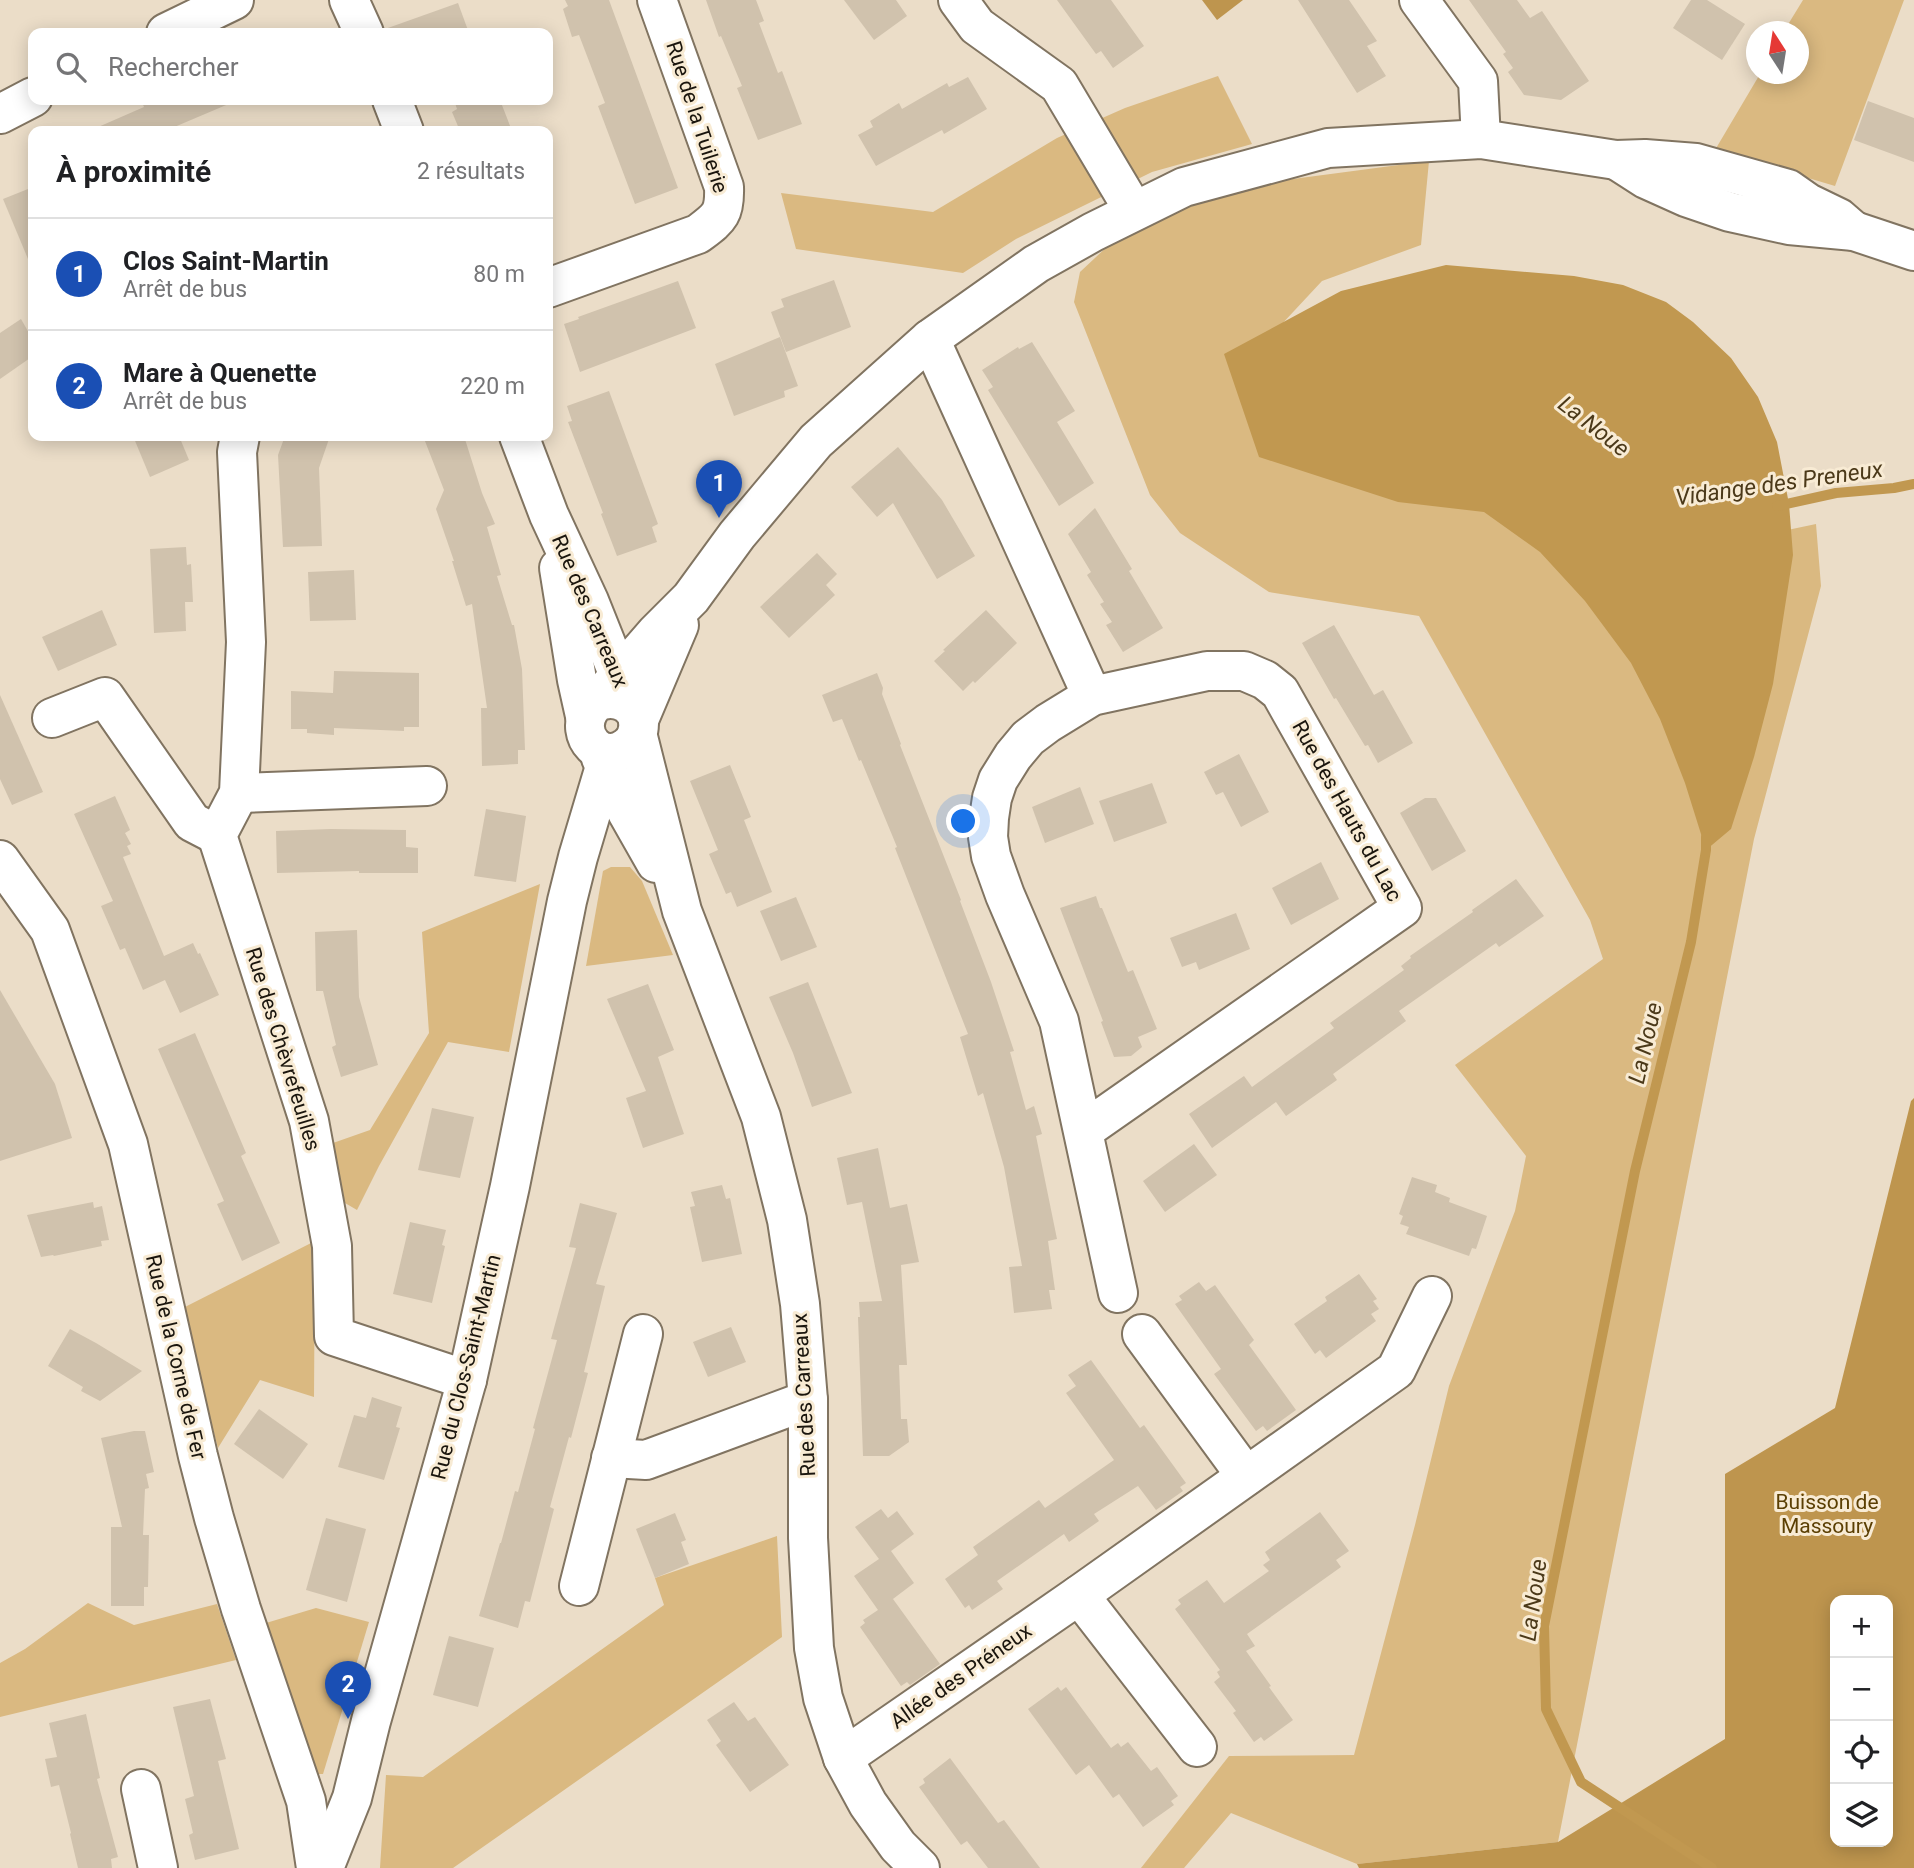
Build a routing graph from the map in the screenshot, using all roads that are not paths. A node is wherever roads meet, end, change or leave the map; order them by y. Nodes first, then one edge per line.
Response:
1 (234, 0) edge
2 (349, 0) edge
3 (657, 0) edge
4 (958, 0) edge
5 (1419, 0) edge
6 (176, 28) edge
7 (362, 28) edge
8 (28, 100) edge
9 (394, 105) edge
10 (0, 114) edge
11 (402, 126) edge
12 (1481, 139) junction
13 (1134, 211) junction
14 (1914, 251) edge
15 (553, 286) edge
16 (930, 339) junction
17 (239, 441) edge
18 (521, 441) edge
19 (549, 515) junction
20 (691, 598) junction
21 (601, 630) junction
22 (656, 633) junction
23 (1092, 696) junction
24 (52, 718) dead end
25 (610, 725) junction
26 (427, 786) dead end
27 (239, 793) junction
28 (217, 835) junction
29 (647, 847) junction
30 (578, 858) junction
31 (0, 860) edge
32 (682, 911) junction
33 (1083, 1131) junction
34 (1118, 1293) dead end
35 (1432, 1296) dead end
36 (643, 1334) dead end
37 (1142, 1334) dead end
38 (467, 1380) junction
39 (808, 1400) junction
40 (611, 1458) junction
41 (1246, 1476) junction
42 (579, 1586) dead end
43 (1079, 1595) junction
44 (1197, 1747) dead end
45 (843, 1758) junction
46 (141, 1789) dead end
47 (158, 1868) edge
48 (316, 1868) edge
49 (324, 1868) edge
50 (919, 1868) edge

1 - 6 street
2 - 7 street
3 - 15 street, Rue de la Tuilerie
4 - 13 street
5 - 12 street
8 - 10 street
9 - 11 street
12 - 13 street, Rue du Clos-Saint-Martin
12 - 14 street, Rue du Clos-Saint-Martin
13 - 16 street, Rue du Clos-Saint-Martin
16 - 20 street, Rue du Clos-Saint-Martin
16 - 23 street
17 - 27 street
18 - 19 street, Rue des Carreaux
19 - 21 street, Rue des Carreaux
19 - 25 street, Rue des Carreaux
20 - 22 street, Rue du Clos-Saint-Martin
20 - 25 street, Rue du Clos-Saint-Martin
21 - 22 street
21 - 25 street, Rue des Carreaux
22 - 25 street, Rue du Clos-Saint-Martin
23 - 33 street, Rue des Hauts du Lac
23 - 33 street, Rue des Hauts du Lac
24 - 28 street
25 - 29 street, Rue des Carreaux
25 - 30 street, Rue du Clos-Saint-Martin
25 - 32 street, Rue des Carreaux
26 - 27 street
27 - 28 street
28 - 38 street, Rue des Chèvrefeuilles
29 - 30 street
29 - 32 street, Rue des Carreaux
30 - 38 street, Rue du Clos-Saint-Martin
31 - 48 street, Rue de la Corne de Fer
32 - 39 street, Rue des Carreaux
33 - 34 street, Rue des Hauts du Lac
35 - 41 street, Allée des Préneux
36 - 40 street
37 - 41 street
38 - 49 street, Rue du Clos-Saint-Martin
39 - 40 street
39 - 45 street, Rue des Carreaux
40 - 42 street
41 - 43 street, Allée des Préneux
43 - 44 street
43 - 45 street, Allée des Préneux
45 - 50 street, Rue des Carreaux
46 - 47 street

